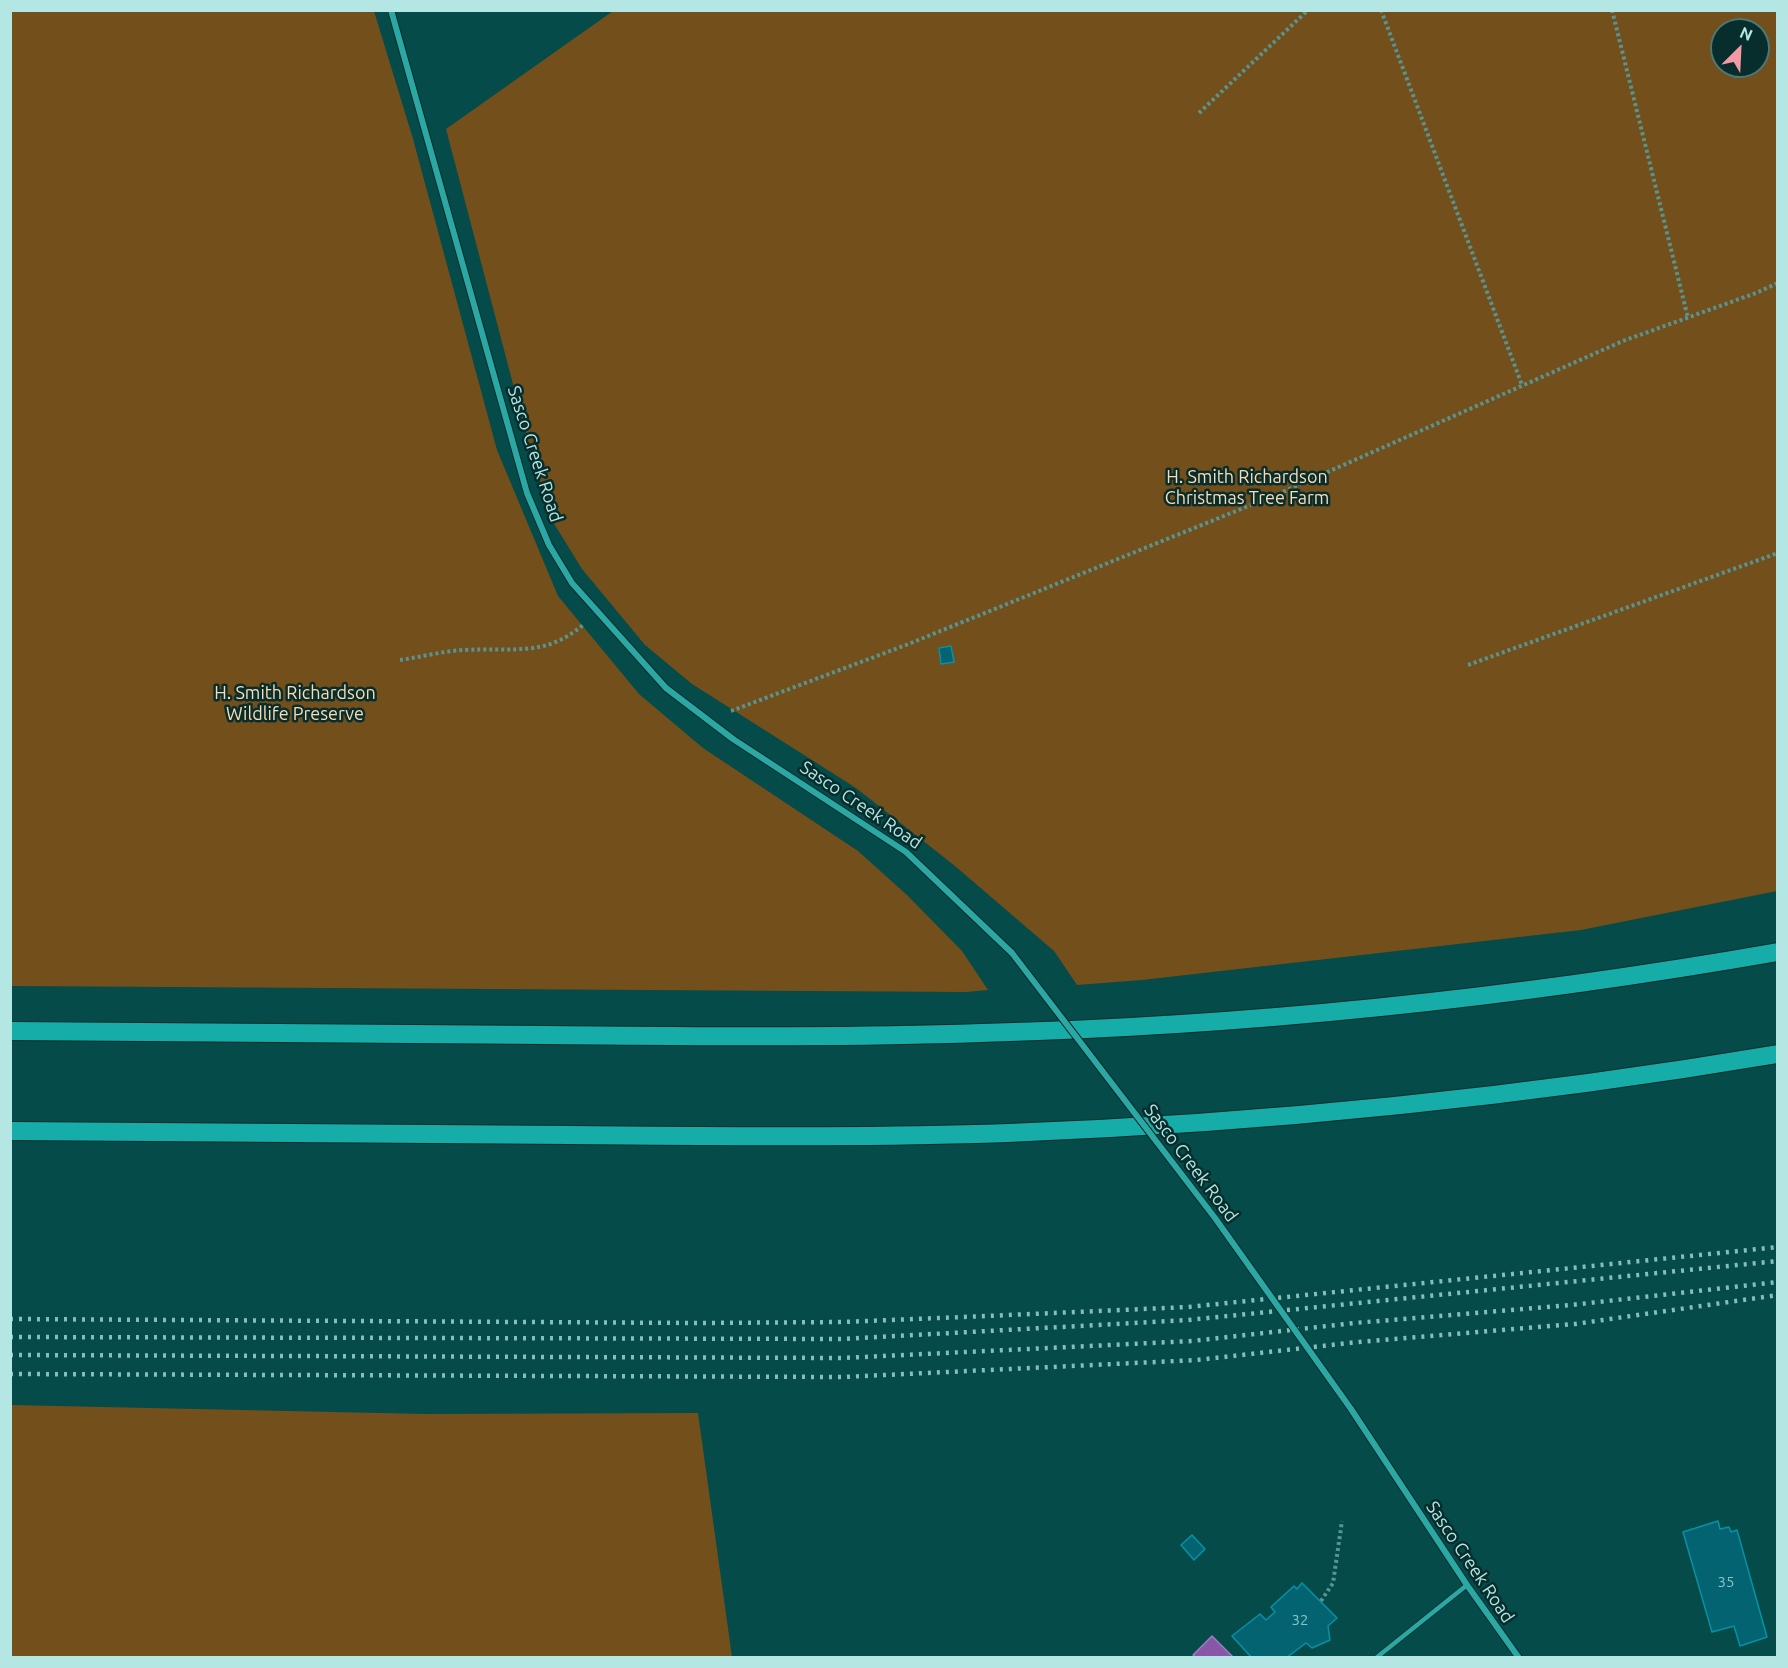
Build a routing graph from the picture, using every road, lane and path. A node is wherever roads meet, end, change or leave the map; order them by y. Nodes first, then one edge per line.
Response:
1 (391, 10) edge
2 (1308, 10) edge
3 (1381, 10) edge
4 (1612, 10) edge
5 (1199, 113) dead end
6 (1778, 283) edge
7 (1688, 318) junction
8 (1522, 385) junction
9 (1778, 553) edge
10 (597, 613) junction
11 (400, 660) dead end
12 (1468, 665) dead end
13 (707, 720) junction
14 (1778, 952) edge
15 (10, 1031) edge
16 (1778, 1053) edge
17 (10, 1131) edge
18 (1342, 1521) dead end
19 (1467, 1586) junction
20 (1321, 1601) dead end
21 (1376, 1658) edge
22 (1519, 1658) edge

1 - 10 street, Sasco Creek Road
2 - 5 path
3 - 8 path
4 - 7 path
6 - 7 path
7 - 8 path
8 - 13 path
9 - 12 path
10 - 11 path
10 - 13 street, Sasco Creek Road
13 - 19 street, Sasco Creek Road, bridge
14 - 15 highway
16 - 17 highway
18 - 20 path
19 - 21 lane
19 - 22 street, Sasco Creek Road

